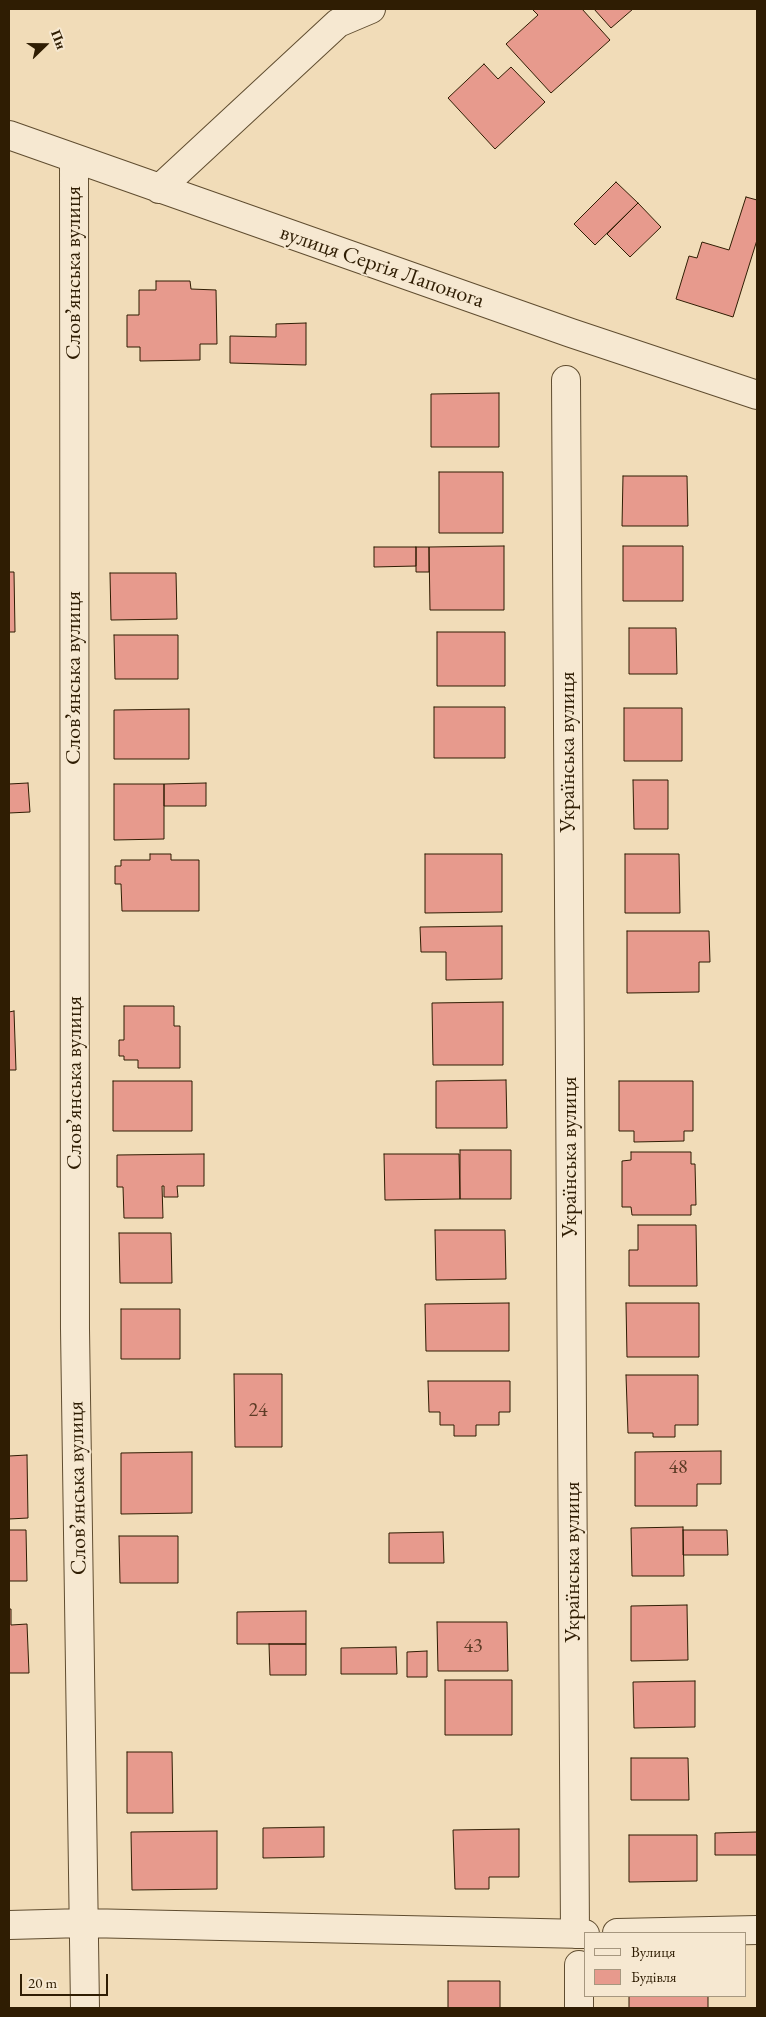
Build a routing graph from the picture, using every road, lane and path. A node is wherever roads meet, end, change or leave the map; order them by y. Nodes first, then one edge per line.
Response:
1 (371, 9) edge
2 (9, 135) edge
3 (74, 158) junction
4 (159, 189) junction
5 (566, 380) dead end
6 (757, 395) edge
7 (84, 1923) junction
8 (9, 1925) edge
9 (757, 1930) edge
10 (664, 1932) edge
11 (580, 1934) edge
12 (579, 1965) dead end
13 (85, 2008) edge
14 (579, 2008) edge

1 - 4 street
2 - 3 street, вулиця Сергія Лапонога
3 - 4 street, вулиця Сергія Лапонога
3 - 7 street, Словʼянська вулиця
4 - 6 street, вулиця Сергія Лапонога
5 - 11 street, Українська вулиця
7 - 8 street
7 - 11 street
7 - 13 street, Словʼянська вулиця
9 - 10 street
12 - 14 street

